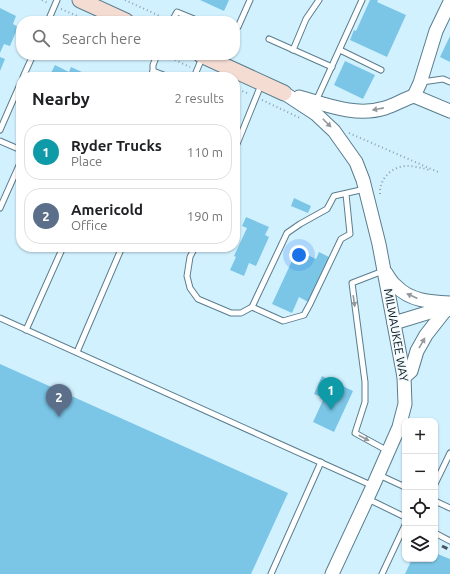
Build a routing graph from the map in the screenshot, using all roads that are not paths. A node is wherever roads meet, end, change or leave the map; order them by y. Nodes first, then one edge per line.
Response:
1 (57, 0) edge
2 (250, 0) edge
3 (319, 0) edge
4 (362, 0) edge
5 (85, 1) edge
6 (450, 2) edge
7 (50, 16) edge
8 (116, 16) edge
9 (175, 16) edge
10 (187, 16) edge
11 (240, 22) edge
12 (269, 39) dead end
13 (294, 50) junction
14 (340, 50) junction
15 (31, 60) edge
16 (155, 60) edge
17 (200, 60) edge
18 (213, 60) edge
19 (332, 67) junction
20 (380, 70) dead end
21 (153, 71) edge
22 (25, 72) edge
23 (196, 72) edge
24 (238, 72) edge
25 (240, 73) edge
26 (450, 82) edge
27 (262, 83) junction
28 (420, 83) junction
29 (16, 93) edge
30 (284, 93) junction
31 (414, 96) junction
32 (316, 102) junction
33 (450, 111) edge
34 (0, 130) edge
35 (240, 137) edge
36 (0, 141) edge
37 (16, 148) edge
38 (16, 172) edge
39 (365, 189) junction
40 (346, 194) junction
41 (0, 208) edge
42 (61, 252) edge
43 (120, 252) edge
44 (192, 252) edge
45 (384, 271) junction
46 (450, 305) edge
47 (252, 307) junction
48 (0, 318) edge
49 (394, 323) junction
50 (26, 330) junction
51 (77, 352) junction
52 (404, 377) junction
53 (388, 451) junction
54 (450, 453) edge
55 (321, 462) junction
56 (438, 478) edge
57 (376, 480) junction
58 (402, 486) edge
59 (367, 499) junction
60 (438, 502) edge
61 (450, 508) edge
62 (402, 516) edge
63 (405, 526) edge
64 (438, 535) edge
65 (450, 541) edge
66 (271, 574) edge
67 (332, 574) edge
68 (382, 574) edge

1 - 7 lane
2 - 11 lane
3 - 13 lane
4 - 14 lane
5 - 8 main road
6 - 28 street
9 - 10 lane
12 - 13 lane
13 - 19 lane
14 - 19 lane
14 - 20 lane
15 - 22 lane
16 - 21 lane
17 - 23 lane
18 - 24 main road
19 - 32 lane
25 - 27 main road
26 - 28 lane
27 - 30 main road
27 - 35 lane
28 - 31 street
29 - 34 lane
30 - 32 street
30 -> 39 street, MILWAUKEE WAY
31 -> 32 street
31 - 33 street
36 - 37 lane
38 - 41 lane
39 - 40 lane
39 - 45 street, MILWAUKEE WAY
40 - 47 lane
40 - 47 lane
42 - 50 lane
43 - 51 lane
44 - 47 lane
46 -> 45 street
45 - 49 street, MILWAUKEE WAY
45 -> 53 lane
46 - 49 street
52 -> 46 street
48 - 50 lane
49 - 52 street, MILWAUKEE WAY
50 - 51 lane
51 - 55 lane
52 - 53 street, MILWAUKEE WAY
53 - 57 street, MILWAUKEE WAY
54 - 56 lane
55 - 57 lane
55 - 66 lane
57 - 58 lane
57 - 59 street, MILWAUKEE WAY
59 - 62 lane
59 - 67 street, MILWAUKEE WAY
60 - 61 lane
63 - 68 lane
64 - 65 lane

